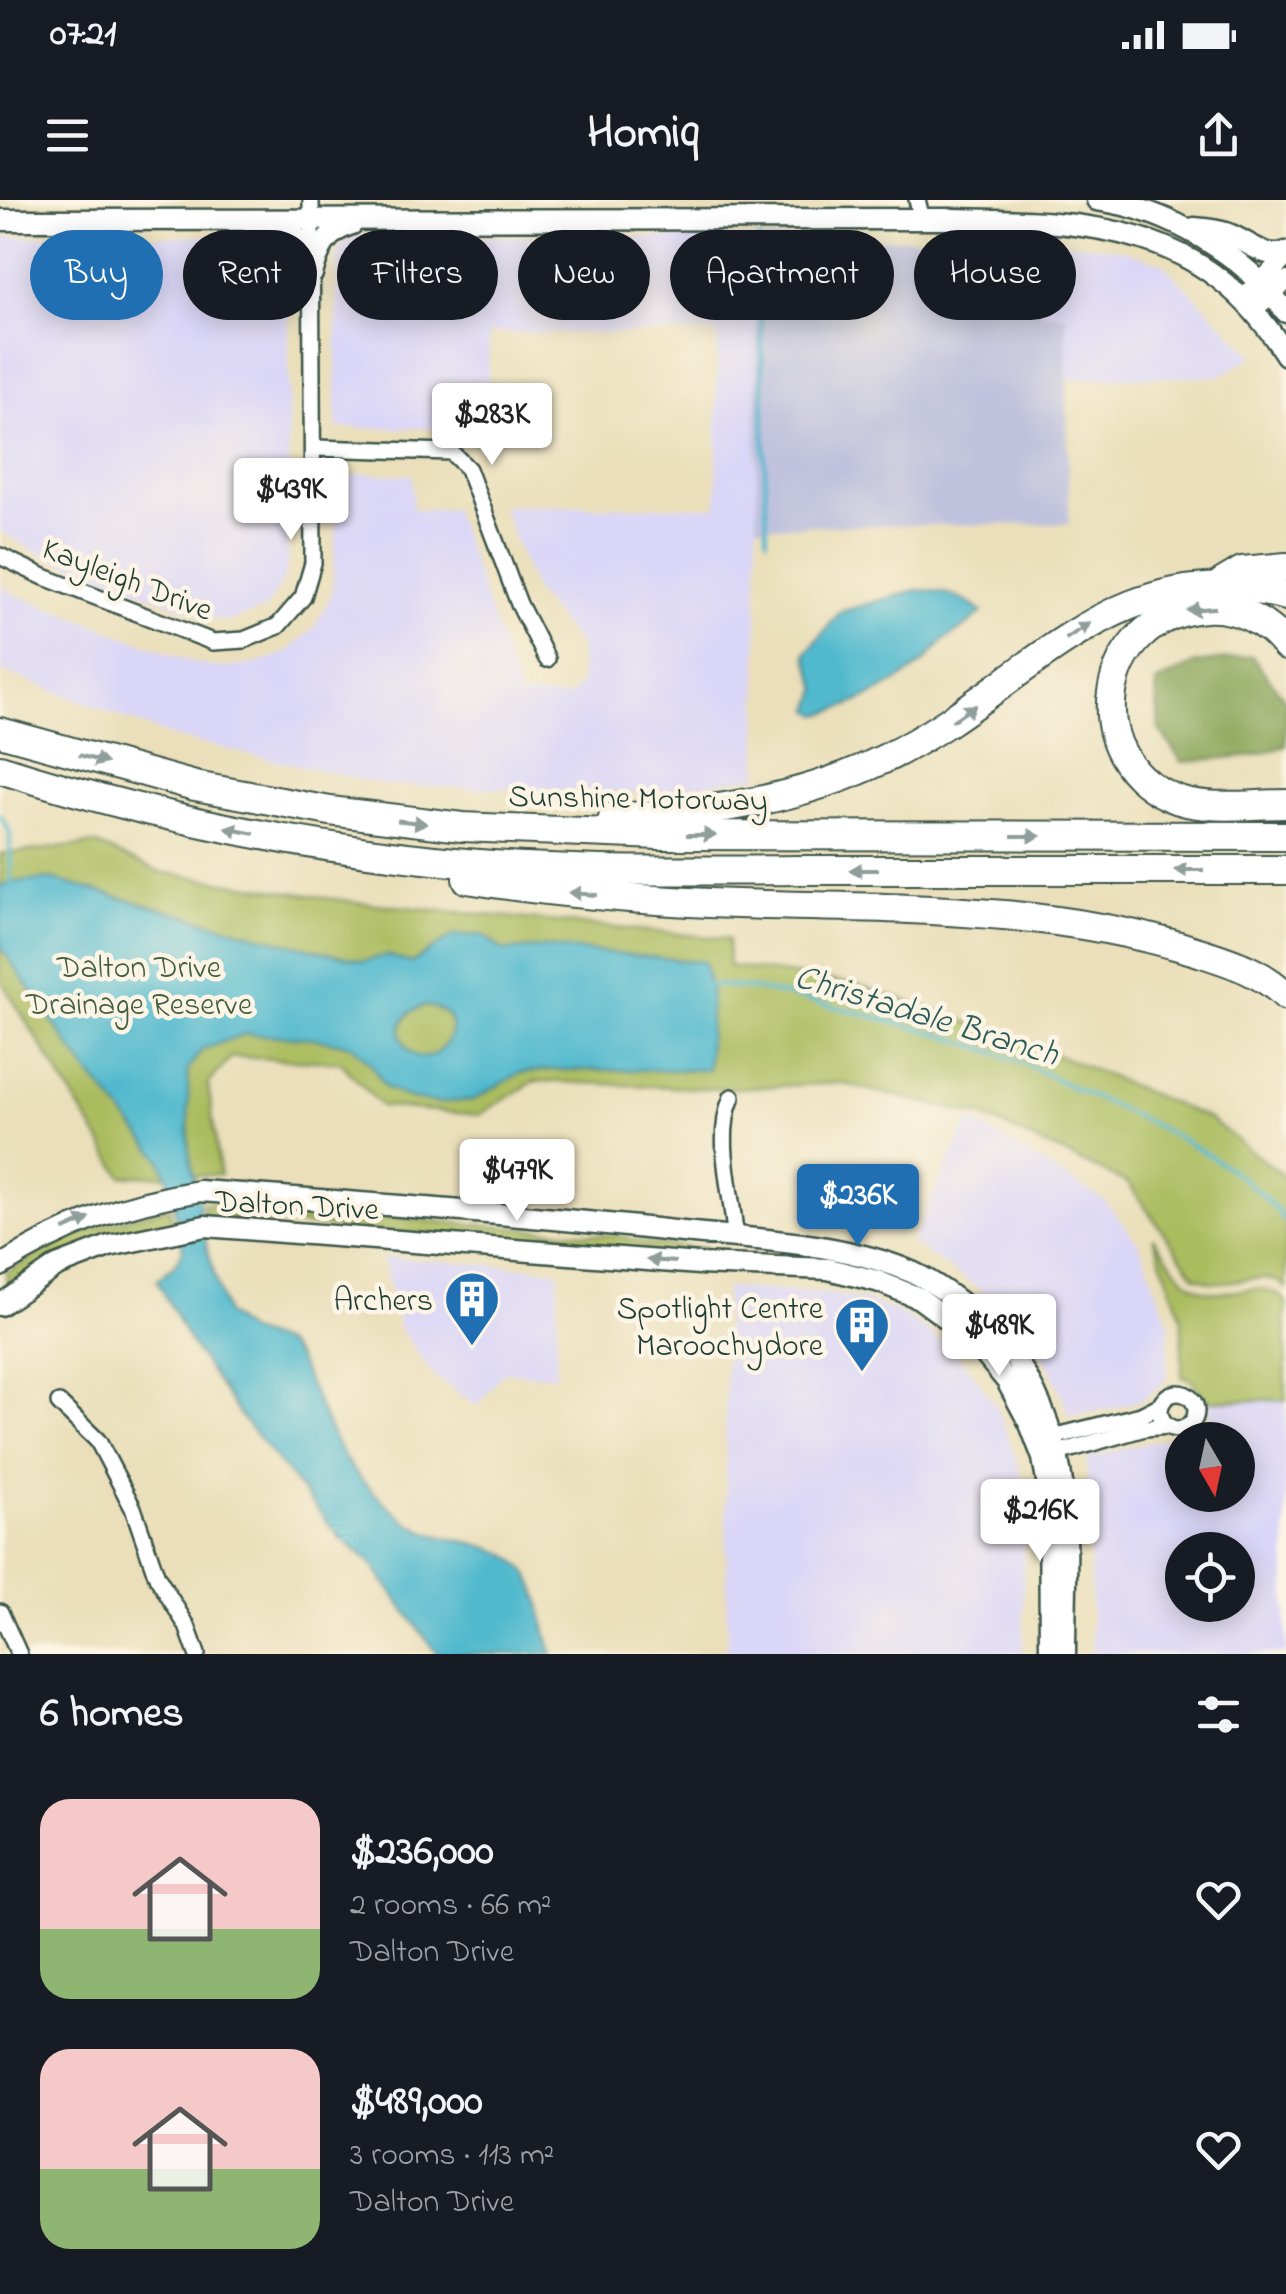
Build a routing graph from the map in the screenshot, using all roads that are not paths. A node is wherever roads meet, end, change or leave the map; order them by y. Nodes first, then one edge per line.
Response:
1 (1096, 200) edge
2 (922, 206) edge
3 (311, 210) edge
4 (0, 220) edge
5 (271, 220) junction
6 (369, 220) junction
7 (1177, 226) junction
8 (292, 230) edge
9 (317, 254) edge
10 (1286, 254) edge
11 (1273, 286) edge
12 (1248, 304) junction
13 (1286, 312) edge
14 (313, 320) edge
15 (1286, 355) edge
16 (314, 448) junction
17 (0, 556) edge
18 (1286, 567) edge
19 (1216, 586) junction
20 (1286, 596) edge
21 (1286, 646) edge
22 (548, 659) dead end
23 (0, 732) edge
24 (0, 769) edge
25 (1286, 804) edge
26 (534, 832) junction
27 (1286, 836) edge
28 (336, 848) junction
29 (1286, 870) edge
30 (1283, 990) edge
31 (732, 1097) dead end
32 (624, 1226) junction
33 (735, 1236) junction
34 (833, 1251) junction
35 (699, 1264) junction
36 (0, 1266) edge
37 (878, 1280) junction
38 (1, 1302) edge
39 (59, 1403) dead end
40 (1162, 1404) junction
41 (1165, 1422) edge
42 (1191, 1422) edge
43 (1165, 1426) edge
44 (1050, 1446) junction
45 (0, 1612) edge
46 (18, 1654) edge
47 (197, 1654) edge
48 (1050, 1654) edge
49 (1065, 1654) edge

1 - 7 main road
2 - 6 main road
2 - 12 main road
3 - 5 main road
3 - 6 main road
4 - 5 main road
5 - 8 main road
6 - 9 main road
7 - 10 main road
7 - 11 main road
10 - 11 street
11 - 12 street
11 - 13 main road
12 - 15 main road
14 - 16 street, Kayleigh Drive
16 - 17 street, Kayleigh Drive
16 - 22 street
18 - 19 highway
19 - 20 highway
26 -> 19 highway
21 -> 25 highway
23 -> 26 highway, Sunshine Motorway
28 -> 24 highway
26 -> 27 highway, Sunshine Motorway
29 -> 28 highway
30 -> 28 highway
31 - 33 street
32 - 33 main road, Dalton Drive
32 - 35 main road
36 -> 32 main road, Dalton Drive
33 - 34 main road, Dalton Drive
34 - 37 main road
34 - 44 main road, Dalton Drive
35 - 37 main road, Dalton Drive
35 -> 38 main road, Dalton Drive
37 - 44 main road, Dalton Drive
39 - 47 street
40 - 41 street
40 - 42 street
40 - 44 street
43 - 44 street
44 - 48 main road, Dalton Drive
44 - 49 main road, Dalton Drive
45 - 46 street

